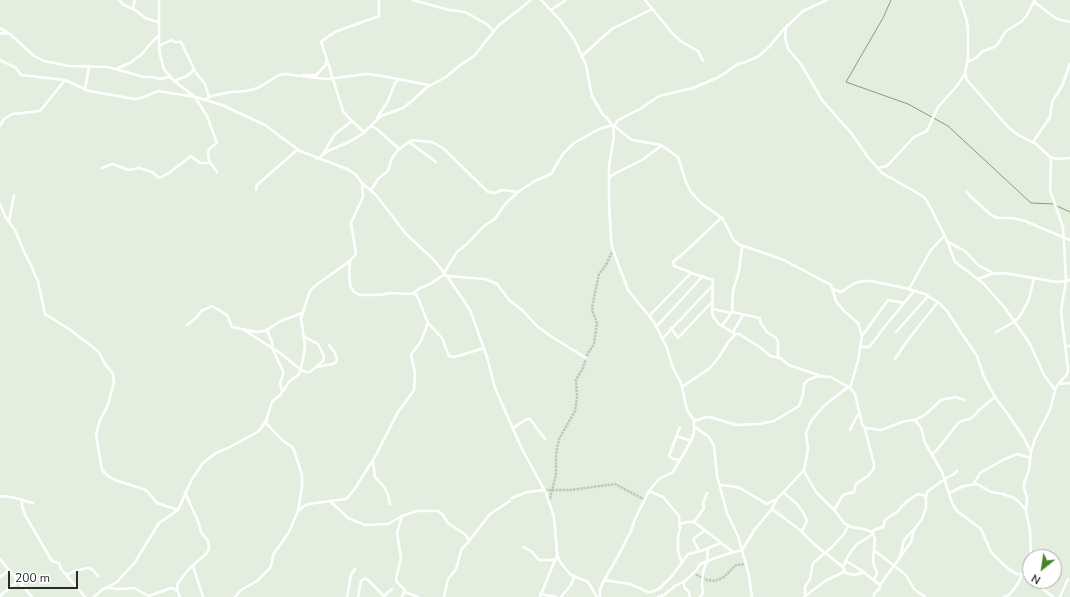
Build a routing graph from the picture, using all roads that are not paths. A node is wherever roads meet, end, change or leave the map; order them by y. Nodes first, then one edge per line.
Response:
1 (119, 0) edge
2 (134, 0) edge
3 (159, 0) edge
4 (379, 0) edge
5 (413, 0) edge
6 (531, 0) edge
7 (541, 0) edge
8 (566, 0) edge
9 (645, 0) edge
10 (822, 0) edge
11 (827, 0) edge
12 (960, 0) edge
13 (423, 1) edge
14 (1035, 1) edge
15 (820, 3) junction
16 (133, 8) junction
17 (652, 9) junction
18 (551, 10) junction
19 (158, 22) junction
20 (1070, 22) edge
21 (0, 28) edge
22 (786, 28) junction
23 (493, 31) junction
24 (0, 33) edge
25 (8, 33) junction
26 (158, 36) junction
27 (158, 46) junction
28 (582, 55) junction
29 (327, 59) junction
30 (0, 60) edge
31 (704, 62) dead end
32 (967, 62) junction
33 (1070, 64) edge
34 (89, 66) junction
35 (118, 69) junction
36 (194, 70) junction
37 (965, 73) junction
38 (300, 76) junction
39 (170, 77) junction
40 (333, 78) junction
41 (395, 78) junction
42 (399, 79) junction
43 (65, 80) junction
44 (174, 81) junction
45 (395, 83) junction
46 (430, 85) junction
47 (85, 90) junction
48 (195, 97) junction
49 (208, 97) junction
50 (205, 100) junction
51 (377, 119) junction
52 (352, 121) junction
53 (0, 126) edge
54 (613, 126) junction
55 (370, 127) junction
56 (364, 132) junction
57 (409, 142) junction
58 (1033, 142) junction
59 (661, 145) junction
60 (399, 149) junction
61 (297, 150) junction
62 (322, 154) junction
63 (1050, 157) junction
64 (1070, 158) edge
65 (317, 159) junction
66 (436, 162) dead end
67 (210, 163) junction
68 (102, 168) dead end
69 (878, 168) junction
70 (217, 172) dead end
71 (609, 178) junction
72 (362, 182) junction
73 (256, 190) dead end
74 (371, 190) junction
75 (518, 192) junction
76 (967, 192) dead end
77 (14, 195) dead end
78 (0, 204) edge
79 (722, 217) junction
80 (9, 221) junction
81 (944, 236) junction
82 (1064, 238) junction
83 (1070, 240) edge
84 (947, 241) junction
85 (742, 247) junction
86 (350, 261) junction
87 (691, 273) junction
88 (445, 274) junction
89 (994, 274) junction
90 (703, 276) junction
91 (1034, 278) junction
92 (978, 279) junction
93 (1070, 280) edge
94 (1066, 281) junction
95 (713, 285) junction
96 (832, 288) junction
97 (909, 289) junction
98 (914, 291) junction
99 (415, 293) junction
100 (928, 296) junction
101 (713, 302) junction
102 (938, 302) junction
103 (904, 303) junction
104 (713, 309) junction
105 (302, 312) junction
106 (731, 312) junction
107 (743, 315) junction
108 (649, 316) junction
109 (1014, 322) junction
110 (428, 323) junction
111 (187, 325) dead end
112 (722, 326) junction
113 (656, 327) junction
114 (671, 328) junction
115 (244, 330) junction
116 (267, 330) junction
117 (896, 332) dead end
118 (996, 332) dead end
119 (734, 333) junction
120 (303, 336) junction
121 (862, 336) junction
122 (662, 339) junction
123 (329, 345) dead end
124 (1065, 346) junction
125 (1070, 346) edge
126 (861, 347) junction
127 (484, 348) junction
128 (272, 349) junction
129 (586, 358) dead end
130 (778, 358) junction
131 (895, 359) dead end
132 (317, 367) junction
133 (301, 370) junction
134 (818, 376) junction
135 (1058, 384) junction
136 (1070, 384) edge
137 (682, 386) junction
138 (849, 388) junction
139 (1055, 390) junction
140 (282, 392) junction
141 (995, 397) junction
142 (964, 400) dead end
143 (859, 414) junction
144 (694, 420) junction
145 (916, 420) junction
146 (265, 422) junction
147 (680, 427) dead end
148 (694, 427) junction
149 (513, 428) junction
150 (865, 428) junction
151 (850, 430) dead end
152 (676, 436) junction
153 (545, 439) dead end
154 (691, 441) junction
155 (1031, 452) junction
156 (932, 454) junction
157 (1031, 458) junction
158 (373, 460) junction
159 (680, 460) junction
160 (804, 470) junction
161 (956, 471) dead end
162 (945, 479) junction
163 (974, 484) junction
164 (719, 485) junction
165 (544, 490) junction
166 (649, 491) junction
167 (185, 493) junction
168 (707, 493) dead end
169 (784, 493) junction
170 (949, 493) junction
171 (0, 496) edge
172 (926, 496) junction
173 (512, 498) dead end
174 (777, 499) junction
175 (22, 500) junction
176 (330, 501) junction
177 (510, 501) dead end
178 (33, 503) dead end
179 (390, 504) dead end
180 (772, 509) junction
181 (178, 510) junction
182 (834, 510) junction
183 (1026, 510) junction
184 (298, 511) junction
185 (402, 516) junction
186 (694, 522) junction
187 (680, 524) junction
188 (848, 526) junction
189 (914, 530) junction
190 (704, 531) junction
191 (802, 532) junction
192 (873, 533) junction
193 (469, 541) junction
194 (721, 543) junction
195 (523, 547) dead end
196 (708, 548) junction
197 (1031, 549) edge
198 (742, 550) junction
199 (699, 551) junction
200 (875, 551) junction
201 (733, 552) junction
202 (824, 553) junction
203 (557, 555) junction
204 (900, 558) junction
205 (0, 559) edge
206 (556, 560) junction
207 (707, 561) junction
208 (846, 561) junction
209 (682, 563) junction
210 (193, 566) junction
211 (895, 566) junction
212 (843, 567) junction
213 (355, 569) dead end
214 (9, 570) junction
215 (844, 572) junction
216 (864, 572) junction
217 (1022, 574) edge
218 (67, 575) junction
219 (98, 576) dead end
220 (574, 576) junction
221 (1022, 576) edge
222 (0, 577) edge
223 (1068, 579) dead end
224 (18, 580) junction
225 (604, 580) junction
226 (874, 580) junction
227 (684, 581) junction
228 (178, 583) junction
229 (880, 585) junction
230 (105, 588) junction
231 (171, 588) junction
232 (392, 589) dead end
233 (1043, 589) edge
234 (176, 590) junction
235 (404, 592) junction
236 (0, 596) edge
237 (540, 596) edge
238 (804, 596) edge
239 (32, 597) edge
240 (84, 597) edge
241 (94, 597) edge
242 (180, 597) edge
243 (204, 597) edge
244 (235, 597) edge
245 (347, 597) edge
246 (358, 597) edge
247 (402, 597) edge
248 (418, 597) edge
249 (444, 597) edge
250 (556, 597) edge
251 (561, 597) edge
252 (597, 597) edge
253 (600, 597) edge
254 (658, 597) edge
255 (690, 597) edge
256 (700, 597) edge
257 (752, 597) edge
258 (874, 597) edge
259 (925, 597) edge
260 (1004, 597) edge
261 (1053, 597) edge
262 (1060, 597) edge

1 - 16 street
2 - 16 street
3 - 19 street
4 - 29 street
5 - 13 street
6 - 23 street
7 - 18 street
8 - 18 street
9 - 17 street
10 - 15 street
11 - 15 street
12 - 32 street
13 - 23 street
14 - 20 street
14 - 32 street
15 - 22 street
16 - 19 street
17 - 28 street
17 - 31 street
18 - 28 street
19 - 26 street
21 - 25 street
22 - 54 street
22 - 69 street
23 - 46 street
24 - 25 street
25 - 34 street
26 - 27 street
26 - 35 street
27 - 36 street
27 - 39 street
28 - 54 street
29 - 38 street
29 - 40 street
30 - 43 street
32 - 37 street
33 - 58 street
34 - 35 street
34 - 47 street
35 - 39 street
36 - 44 street
36 - 49 street
37 - 58 street
37 - 69 street
38 - 40 street
38 - 49 street
39 - 44 street
40 - 41 street
40 - 52 street
41 - 42 street
41 - 45 street
42 - 45 street
42 - 46 street
43 - 47 street
43 - 53 street
44 - 48 street
45 - 51 street
46 - 51 street
47 - 48 street
48 - 50 street
48 - 67 street
49 - 50 street
50 - 61 street
51 - 55 street
52 - 56 street
52 - 62 street
54 - 59 street
54 - 71 street
54 - 75 street
55 - 56 street
55 - 60 street
56 - 62 street
57 - 60 street
57 - 66 street
57 - 75 street
58 - 63 street
59 - 71 street
59 - 79 street
60 - 74 street
61 - 65 street
61 - 73 street
62 - 65 street
63 - 64 street
63 - 82 street
65 - 72 street
67 - 68 street
67 - 70 street
69 - 81 street
71 - 108 street
72 - 74 street
72 - 86 street
74 - 88 street
75 - 88 street
76 - 82 street
77 - 80 street
78 - 80 street
79 - 85 street
79 - 87 street
80 - 181 street
81 - 84 street
81 - 97 street
82 - 83 street
82 - 94 street
84 - 89 street
84 - 92 street
85 - 96 street
85 - 106 street
86 - 99 street
86 - 105 street
87 - 90 street
87 - 108 street
88 - 99 street
88 - 127 street
88 - 129 street
89 - 91 street
89 - 92 street
90 - 95 street
90 - 113 street
91 - 94 street
91 - 109 street
92 - 109 street
93 - 94 street
94 - 124 street
95 - 101 street
95 - 114 street
96 - 97 street
96 - 121 street
97 - 98 street
98 - 100 street
98 - 103 street
99 - 110 street
100 - 102 street
100 - 117 street
101 - 104 street
101 - 114 street
102 - 131 street
102 - 141 street
103 - 121 street
103 - 126 street
104 - 106 street
104 - 112 street
105 - 116 street
105 - 120 street
106 - 107 street
106 - 112 street
107 - 119 street
107 - 130 street
108 - 113 street
109 - 118 street
109 - 139 street
110 - 127 street
110 - 158 street
111 - 115 street
112 - 119 street
113 - 122 street
114 - 122 street
115 - 116 street
115 - 128 street
116 - 128 street
119 - 130 street
119 - 137 street
120 - 132 street
120 - 133 street
121 - 126 street
122 - 137 street
123 - 132 street
124 - 125 street
124 - 135 street
126 - 138 street
127 - 149 street
128 - 133 street
128 - 140 street
130 - 134 street
132 - 133 street
133 - 140 street
134 - 138 street
134 - 144 street
135 - 136 street
135 - 139 street
137 - 144 street
138 - 143 street
138 - 160 street
139 - 155 street
140 - 146 street
141 - 155 street
141 - 156 street
142 - 145 street
143 - 150 street
143 - 151 street
144 - 148 street
145 - 150 street
145 - 156 street
146 - 167 street
146 - 184 street
147 - 152 street
148 - 154 street
148 - 164 street
149 - 153 street
149 - 165 street
150 - 182 street
152 - 154 street
152 - 159 street
154 - 159 street
155 - 157 street
156 - 162 street
157 - 163 street
157 - 183 street
158 - 176 street
158 - 179 street
159 - 166 street
160 - 169 street
160 - 182 street
161 - 162 street
162 - 170 street
162 - 172 street
163 - 170 street
163 - 183 street
164 - 174 street
164 - 198 street
165 - 173 street
165 - 203 street
166 - 187 street
166 - 225 street
167 - 181 street
167 - 210 street
168 - 186 street
169 - 174 street
169 - 191 street
170 - 217 street
171 - 175 street
172 - 189 street
172 - 192 street
174 - 180 street
175 - 178 street
175 - 218 street
176 - 184 street
176 - 185 street
177 - 193 street
180 - 191 street
180 - 198 street
181 - 230 street
182 - 188 street
183 - 197 street
184 - 244 street
185 - 193 street
185 - 235 street
186 - 187 street
186 - 190 street
187 - 209 street
188 - 192 street
188 - 202 street
189 - 204 street
189 - 204 street
190 - 194 street
190 - 199 street
191 - 202 street
192 - 200 street
192 - 208 street
193 - 249 street
194 - 196 street
194 - 201 street
195 - 206 street
196 - 199 street
196 - 207 street
198 - 201 street
198 - 257 street
199 - 209 street
200 - 211 street
200 - 226 street
201 - 207 street
202 - 212 street
202 - 238 street
203 - 206 street
203 - 220 street
204 - 211 street
205 - 214 street
206 - 237 street
207 - 227 street
207 - 256 street
208 - 212 street
208 - 216 street
209 - 225 street
210 - 228 street
210 - 243 street
211 - 229 street
211 - 259 street
212 - 215 street
213 - 245 street
214 - 222 street
214 - 224 street
215 - 216 street
215 - 238 street
216 - 226 street
218 - 219 street
218 - 240 street
220 - 251 street
220 - 252 street
221 - 260 street
223 - 262 street
224 - 236 street
224 - 239 street
225 - 253 street
226 - 229 street
227 - 254 street
227 - 255 street
228 - 231 street
228 - 234 street
229 - 258 street
230 - 231 street
230 - 241 street
231 - 234 street
232 - 246 street
233 - 261 street
234 - 242 street
235 - 247 street
235 - 248 street
237 - 250 street

